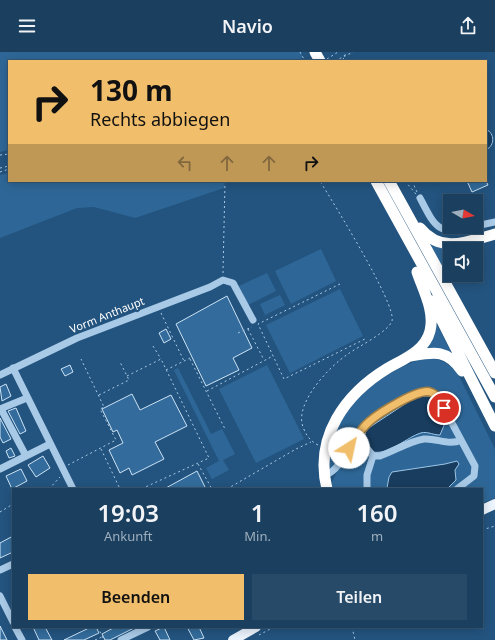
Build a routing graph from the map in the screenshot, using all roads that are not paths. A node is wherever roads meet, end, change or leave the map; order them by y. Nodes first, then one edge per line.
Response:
1 (315, 52) edge
2 (323, 60) edge
3 (377, 182) edge
4 (389, 182) edge
5 (420, 198) road end
6 (402, 203) junction
7 (495, 222) edge
8 (399, 224) junction
9 (483, 225) edge
10 (443, 230) edge
11 (495, 234) edge
12 (473, 241) joint
13 (417, 272) junction
14 (454, 282) edge
15 (460, 307) junction
16 (255, 322) road end
17 (410, 356) junction
18 (13, 368) junction
19 (495, 373) edge
20 (0, 375) edge
21 (480, 397) junction
22 (495, 397) edge
23 (27, 398) junction
24 (1, 409) edge
25 (495, 426) edge
26 (360, 432) junction
27 (461, 440) junction
28 (50, 444) junction
29 (26, 456) junction
30 (373, 456) junction
31 (0, 469) edge
32 (324, 475) junction
33 (72, 488) edge
34 (328, 488) edge
35 (367, 488) edge
36 (458, 488) edge
37 (495, 504) edge
38 (483, 510) edge
39 (12, 564) edge
40 (0, 570) edge
41 (0, 596) edge
42 (12, 620) edge
43 (16, 628) edge
44 (146, 628) edge
45 (257, 631) edge
46 (22, 640) edge
47 (121, 640) edge
48 (233, 640) edge

1 - 2 highway, bridge
3 - 8 highway
4 - 6 highway
5 - 10 street
6 - 12 highway
6 - 15 highway
7 - 9 street
8 - 13 highway
8 - 22 highway
11 - 12 highway
13 - 17 highway
13 - 21 highway
14 - 15 highway
15 - 19 highway
16 - 18 street, Vorm Anthaupt
17 - 21 highway
17 - 32 highway
18 - 20 street, Vorm Anthaupt
18 - 23 street
21 - 25 highway
23 - 24 street
23 - 28 street
24 - 29 street
26 - 27 street
26 - 30 street
26 - 32 street
27 - 30 street
27 - 36 street
28 - 29 street
28 - 33 street
29 - 31 street
30 - 35 street
32 - 34 highway
37 - 38 main road
39 - 40 street
41 - 42 street
43 - 46 street
44 - 47 street
45 - 48 main road

